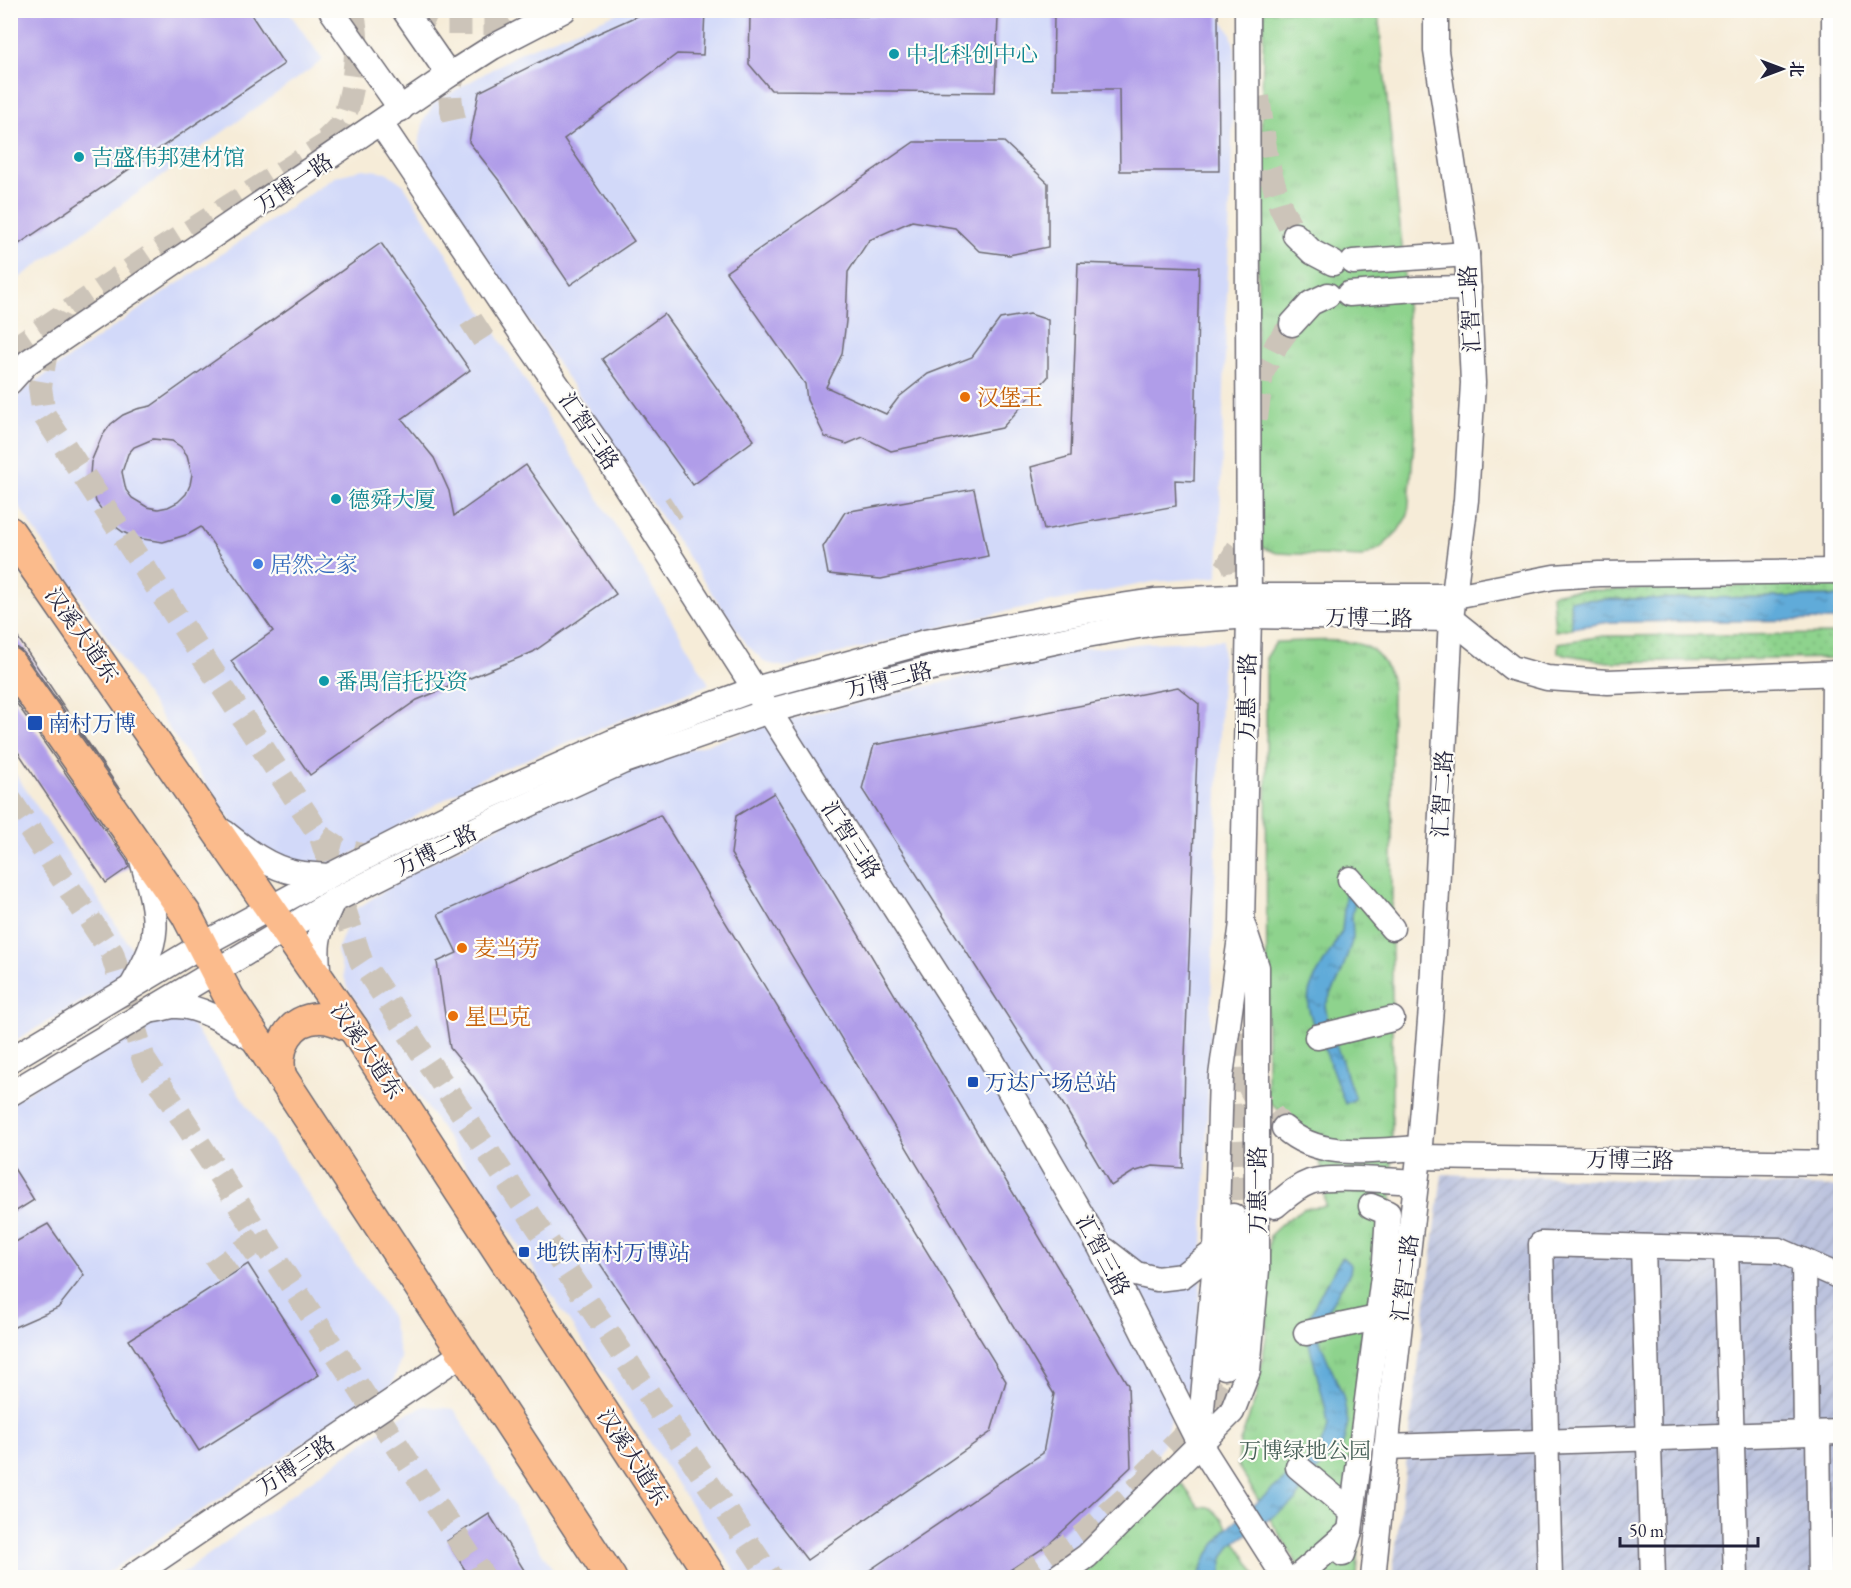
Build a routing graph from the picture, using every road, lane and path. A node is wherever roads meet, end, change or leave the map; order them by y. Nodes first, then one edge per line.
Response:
1 (331, 10) edge
2 (404, 10) edge
3 (564, 10) edge
4 (1247, 10) edge
5 (1436, 10) edge
6 (1834, 10) edge
7 (450, 75) junction
8 (401, 109) junction
9 (381, 124) junction
10 (1294, 235) tunnel mouth
11 (1467, 254) junction
12 (1469, 288) junction
13 (1292, 324) tunnel mouth
14 (19, 362) edge
15 (10, 382) edge
16 (10, 532) edge
17 (1838, 571) edge
18 (1249, 606) junction
19 (1453, 607) junction
20 (10, 663) edge
21 (1837, 673) edge
22 (755, 689) junction
23 (769, 711) junction
24 (211, 822) junction
25 (138, 845) junction
26 (329, 876) junction
27 (1350, 879) dead end
28 (333, 901) junction
29 (278, 919) junction
30 (1242, 923) junction
31 (1392, 928) dead end
32 (209, 958) junction
33 (319, 979) junction
34 (132, 986) junction
35 (146, 1012) junction
36 (1392, 1019) dead end
37 (353, 1028) junction
38 (1317, 1037) dead end
39 (259, 1044) junction
40 (10, 1060) edge
41 (281, 1076) junction
42 (10, 1094) edge
43 (1284, 1128) tunnel mouth
44 (1419, 1153) junction
45 (1835, 1163) edge
46 (1416, 1182) junction
47 (1275, 1206) dead end
48 (1371, 1206) dead end
49 (1100, 1247) junction
50 (1642, 1247) junction
51 (1726, 1249) junction
52 (1216, 1250) junction
53 (1804, 1261) junction
54 (1840, 1278) edge
55 (1377, 1318) junction
56 (1313, 1332) dead end
57 (463, 1353) junction
58 (1225, 1367) tunnel mouth
59 (1821, 1433) edge
60 (1732, 1436) junction
61 (1649, 1438) junction
62 (1547, 1442) junction
63 (1199, 1443) junction
64 (1386, 1447) junction
65 (1305, 1473) dead end
66 (1348, 1532) junction
67 (130, 1578) edge
68 (611, 1578) edge
69 (712, 1578) edge
70 (1056, 1578) edge
71 (1285, 1578) edge
72 (1296, 1578) edge
73 (1373, 1578) edge
74 (1550, 1578) edge
75 (1653, 1578) edge
76 (1736, 1578) edge
77 (1820, 1578) edge

1 - 8 street
2 - 7 street
3 - 7 street, 万博一路
4 - 18 street, 万惠一路
5 - 11 street, 汇智二路
6 - 17 street
7 - 8 street, 万博一路
8 - 9 street, 万博一路
9 - 14 street, 万博一路
9 - 22 street, 汇智三路
10 - 11 street
11 - 12 street, 汇智二路
12 - 13 street
12 - 19 street, 汇智二路
14 - 15 street, 万博一路
16 - 24 main road, 汉溪大道东
17 - 19 street, 万博二路
18 - 19 street, 万博二路
18 - 22 street, 万博二路
18 - 23 street, 万博二路
18 - 30 street, 万惠一路
19 - 21 street
19 - 44 street, 汇智二路
20 - 25 main road
21 - 45 street
22 - 23 street, 汇智三路
22 - 26 street, 万博二路
23 - 28 street, 万博二路
23 - 49 street, 汇智三路
24 - 26 street
24 - 29 main road, 汉溪大道东
25 - 32 main road
25 - 34 street
26 - 29 street, 万博二路
27 - 31 street
28 - 29 street, 万博二路
28 - 33 street
29 - 32 street, 万博二路
29 - 33 main road, 汉溪大道东
30 - 52 street, 万惠一路
30 - 58 street
30 - 63 street, 万惠一路
32 - 34 street, 万博二路
32 - 35 street, 万博二路
32 - 39 main road
33 - 37 main road, 汉溪大道东
34 - 40 street, 万博二路
35 - 39 street
35 - 42 street, 万博二路
36 - 38 street
37 - 41 main road
37 - 69 main road, 汉溪大道东
39 - 41 main road
41 - 57 main road
43 - 44 street, 万博三路
44 - 45 street, 万博三路
44 - 46 street, 汇智二路
46 - 47 street
46 - 64 street, 汇智二路
48 - 55 street
49 - 52 street
49 - 63 street, 汇智三路
50 - 51 street
50 - 61 street
50 - 62 street
51 - 53 street
51 - 60 street
52 - 63 street, 万惠一路
53 - 54 street
53 - 59 street
55 - 56 street
55 - 66 street
57 - 67 street, 万博三路
57 - 68 main road
59 - 60 street
59 - 77 street
60 - 61 street
60 - 76 street
61 - 62 street
61 - 75 street
62 - 64 street
62 - 74 street
63 - 70 street, 万惠一路
63 - 71 street, 汇智三路
64 - 73 street, 汇智二路
65 - 66 street
66 - 72 street

